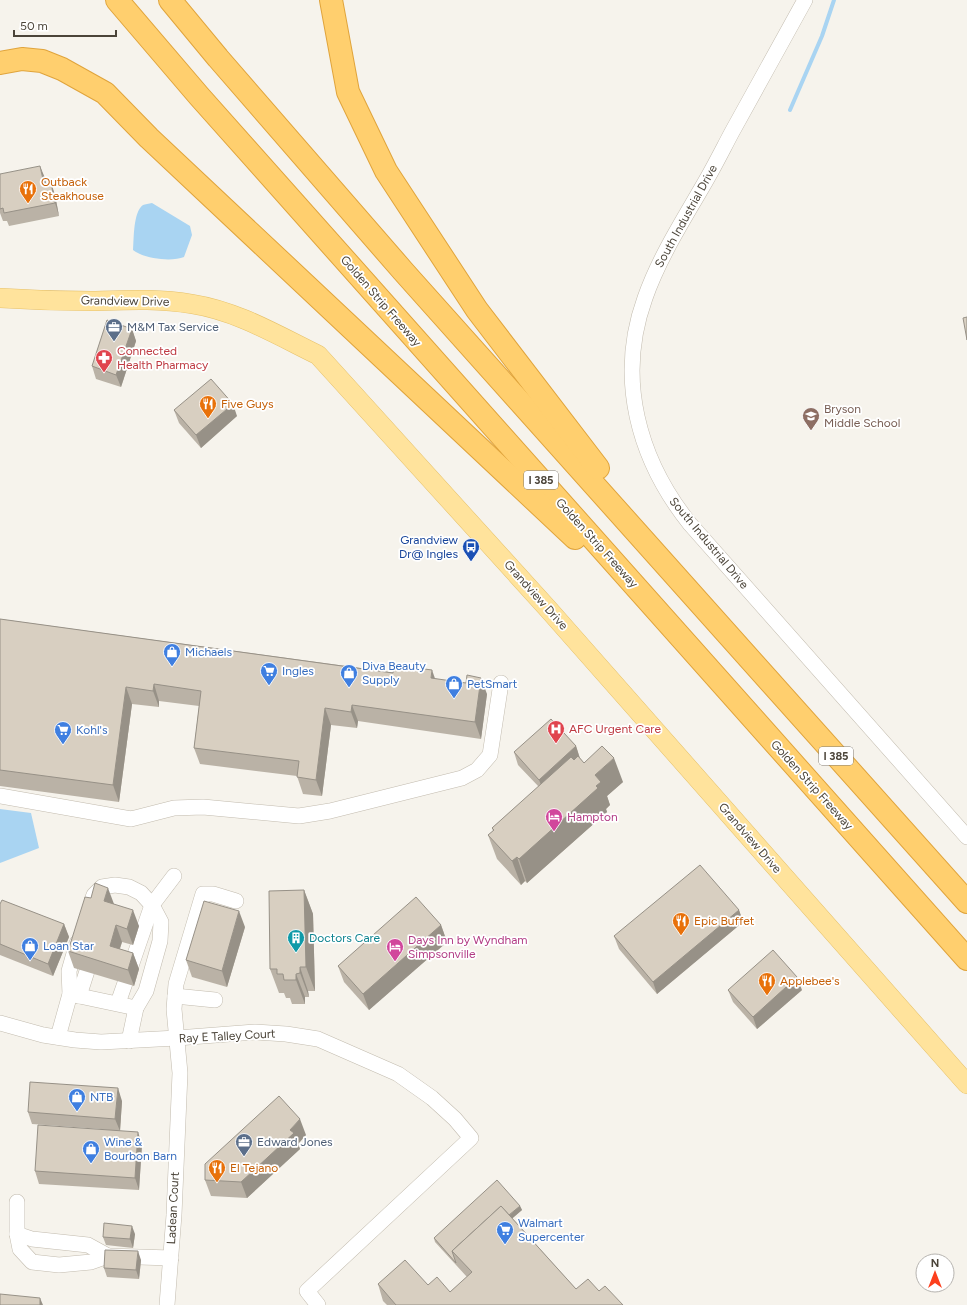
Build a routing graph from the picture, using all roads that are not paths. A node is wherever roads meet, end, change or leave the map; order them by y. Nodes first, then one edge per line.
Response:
1 (117, 0) edge
2 (170, 0) edge
3 (331, 0) edge
4 (805, 0) edge
5 (0, 63) edge
6 (0, 298) edge
7 (706, 609) junction
8 (675, 631) junction
9 (501, 682) dead end
10 (0, 796) edge
11 (967, 837) edge
12 (174, 876) dead end
13 (116, 886) junction
14 (236, 901) dead end
15 (110, 902) edge
16 (967, 902) edge
17 (152, 905) junction
18 (967, 959) edge
19 (131, 966) edge
20 (87, 972) dead end
21 (125, 983) edge
22 (74, 995) junction
23 (175, 996) junction
24 (216, 1000) dead end
25 (118, 1003) junction
26 (136, 1008) junction
27 (0, 1023) edge
28 (58, 1037) junction
29 (177, 1038) junction
30 (129, 1041) junction
31 (967, 1084) edge
32 (17, 1202) dead end
33 (17, 1234) junction
34 (108, 1256) junction
35 (171, 1258) junction
36 (167, 1305) edge
37 (318, 1305) edge

1 - 8 highway, Golden Strip Freeway / I 385
2 - 7 highway, I 385
3 - 7 highway
4 - 11 street, South Industrial Drive
5 - 8 highway
6 - 31 main road, Grandview Drive
7 - 16 highway, I 385
8 - 18 highway, Golden Strip Freeway / I 385
9 - 10 street
12 - 17 street
13 - 15 street
13 - 17 street
13 - 22 street
14 - 23 street, Ladean Court
17 - 19 street
17 - 26 street
20 - 22 street
21 - 25 street
22 - 25 street
22 - 28 street
23 - 24 street
23 - 29 street, Ladean Court
25 - 26 street
26 - 30 street
27 - 28 street, Ray E Talley Court
28 - 30 street, Ray E Talley Court
29 - 30 street, Ray E Talley Court
29 - 35 street, Ladean Court
29 - 37 street, Ray E Talley Court
32 - 33 street
33 - 34 street
33 - 34 street
34 - 35 street
35 - 36 street, Ladean Court

